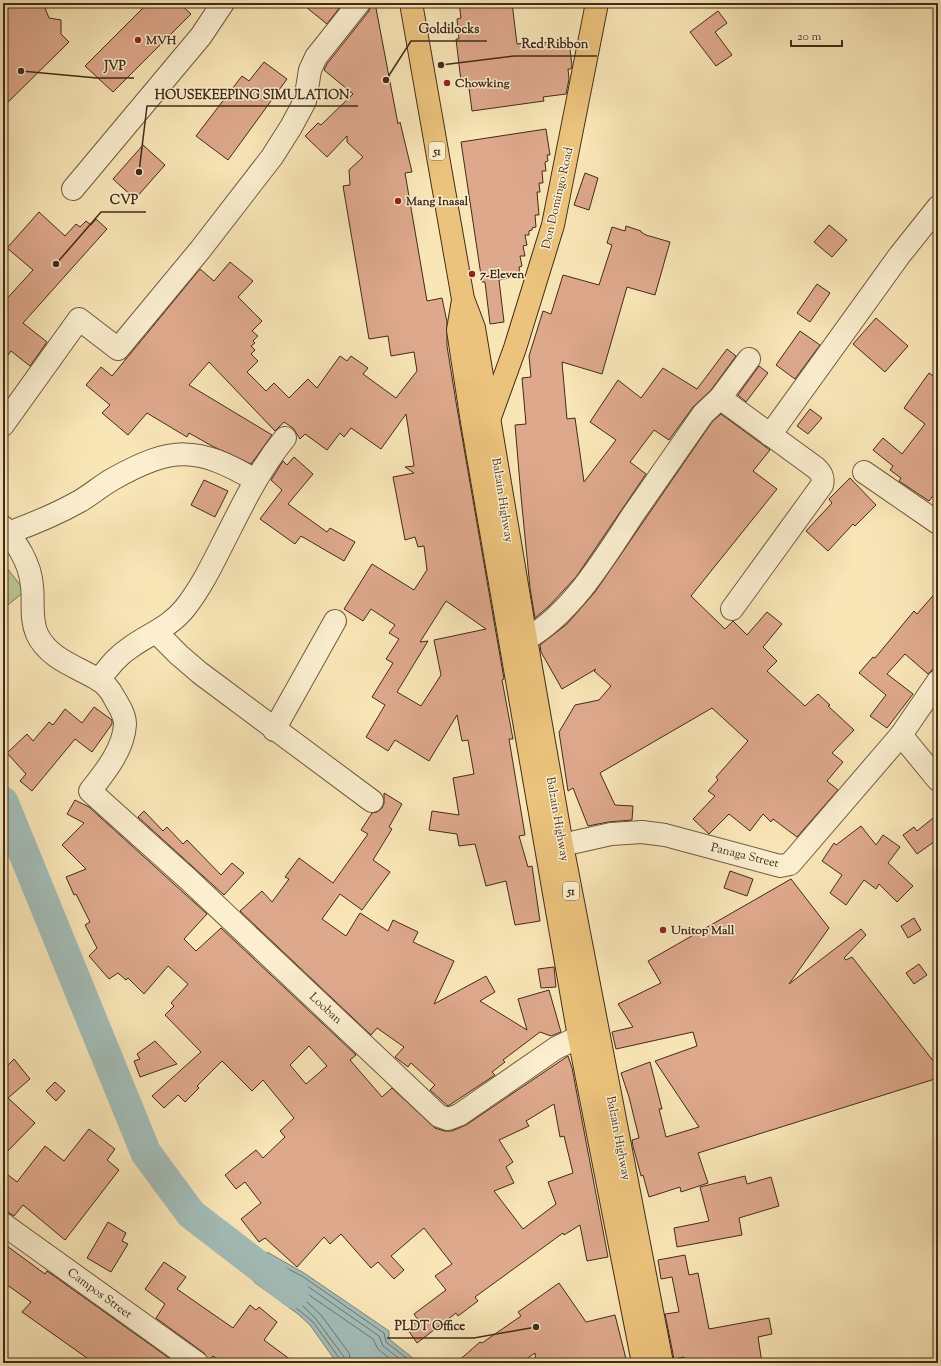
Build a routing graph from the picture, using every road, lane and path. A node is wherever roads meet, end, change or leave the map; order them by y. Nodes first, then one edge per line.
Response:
1 (223, 3) edge
2 (359, 3) edge
3 (411, 3) edge
4 (597, 3) edge
5 (73, 189) dead end
6 (938, 207) edge
7 (748, 359) dead end
8 (720, 398) junction
9 (481, 420) junction
10 (3, 425) edge
11 (770, 434) junction
12 (285, 438) dead end
13 (864, 472) dead end
14 (255, 480) junction
15 (938, 523) edge
16 (6, 530) edge
17 (732, 608) dead end
18 (335, 621) dead end
19 (157, 633) junction
20 (526, 639) junction
21 (99, 680) junction
22 (938, 681) edge
23 (274, 730) junction
24 (900, 735) junction
25 (938, 780) edge
26 (372, 801) dead end
27 (562, 844) junction
28 (579, 1037) junction
29 (3, 1224) edge
30 (197, 1363) edge
31 (643, 1363) edge
32 (662, 1363) edge

1 - 5 street
2 - 10 street
3 - 9 main road, Balzain Highway / 51
4 - 9 main road, Don Domingo Road
6 - 11 street
7 - 8 street
8 - 11 street
8 - 20 street
9 - 20 main road, Balzain Highway / 51
9 - 28 main road, Balzain Highway / 51
11 - 17 street
12 - 14 street
13 - 15 street
14 - 16 street
14 - 19 street
16 - 21 street
18 - 23 street
19 - 21 street
19 - 23 street
20 - 27 main road, Balzain Highway / 51
21 - 28 street, Looban
22 - 24 street, Panaga Street
23 - 26 street
24 - 25 street
24 - 27 street, Panaga Street
27 - 32 main road, Balzain Highway / 51
28 - 31 main road, Balzain Highway / 51
29 - 30 street, Campos Street

